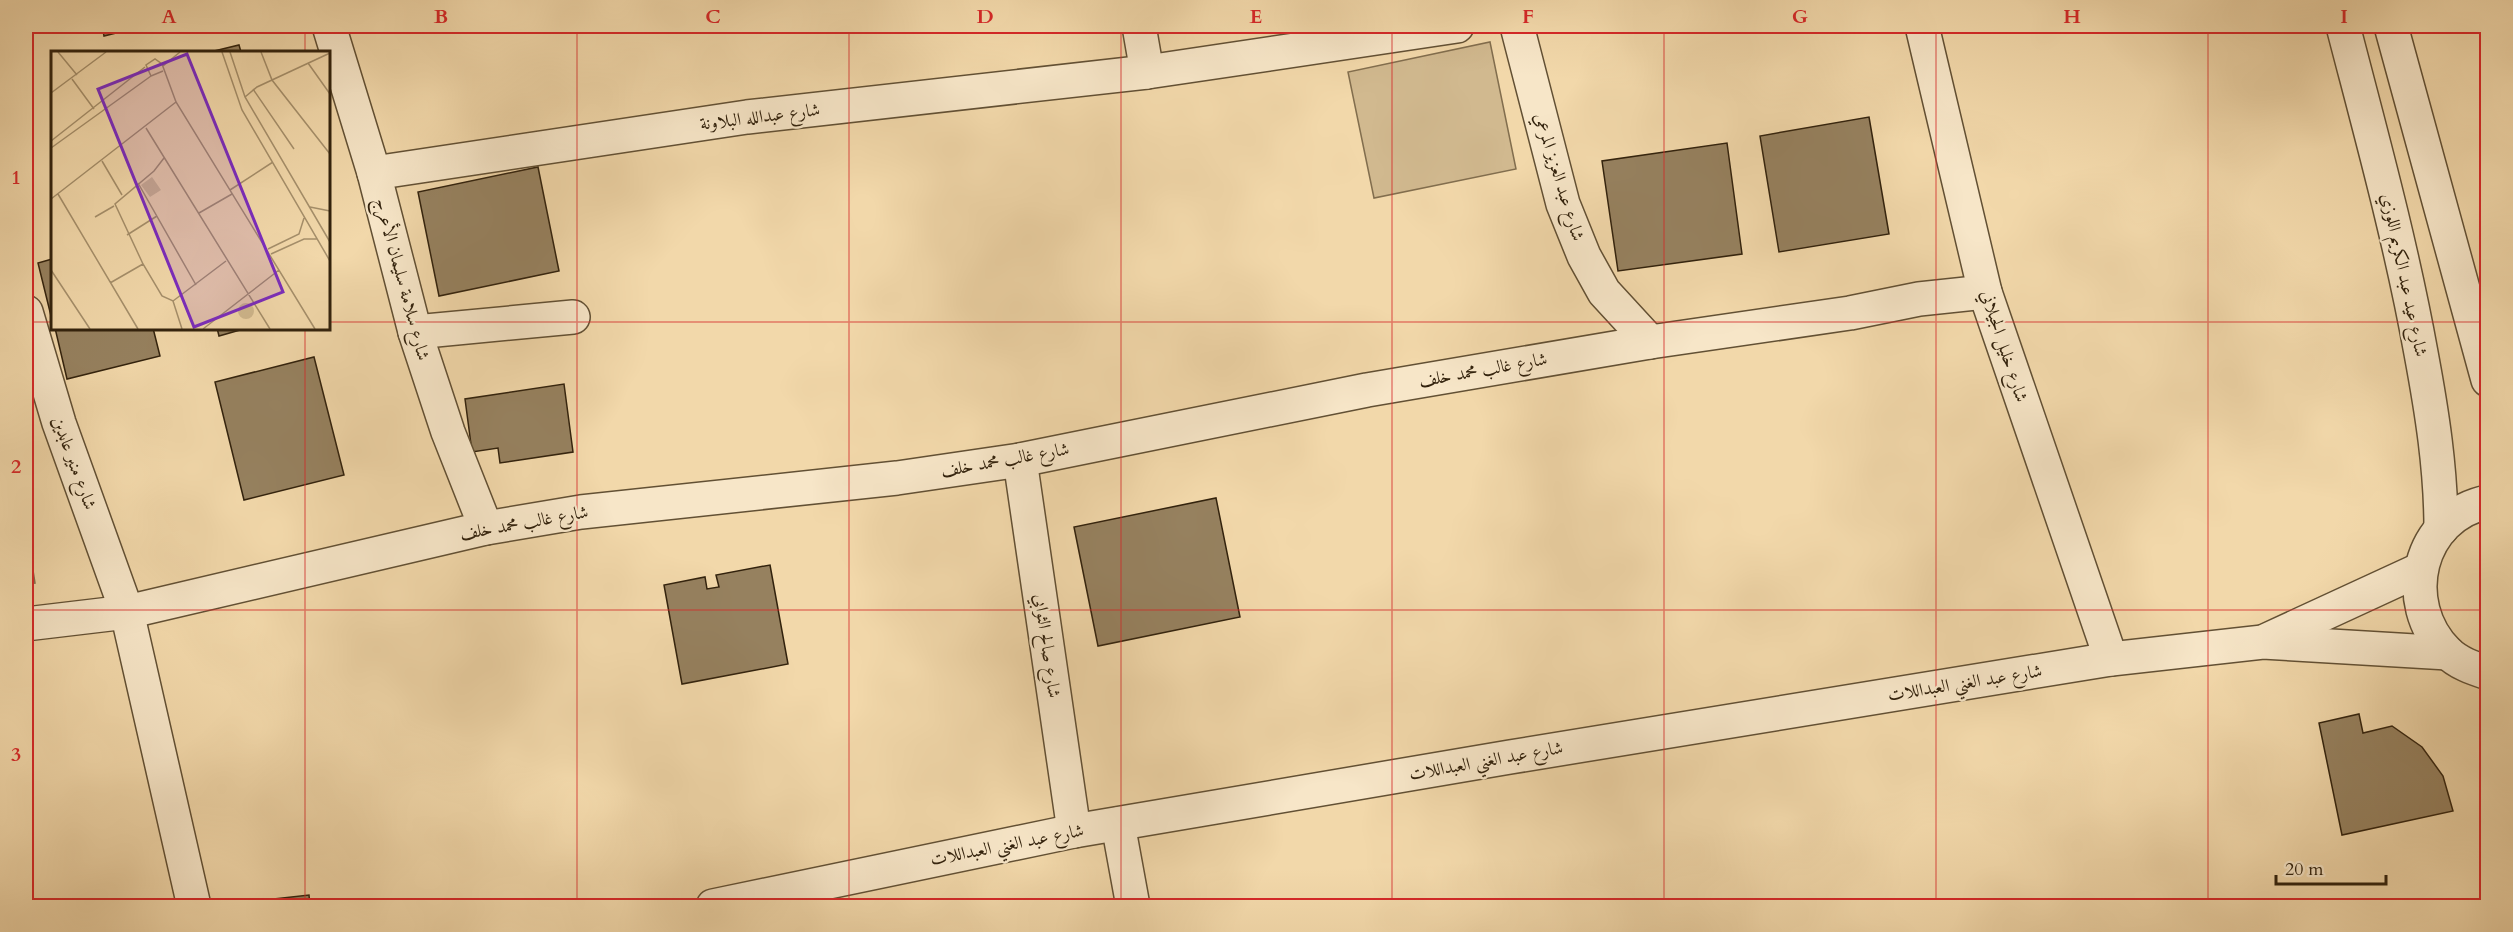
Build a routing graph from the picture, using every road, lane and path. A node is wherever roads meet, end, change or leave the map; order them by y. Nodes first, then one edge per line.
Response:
1 (329, 26) edge
2 (1139, 26) edge
3 (1457, 26) edge
4 (1517, 26) edge
5 (1922, 26) edge
6 (2343, 26) edge
7 (2391, 26) edge
8 (1147, 72) junction
9 (374, 173) junction
10 (1985, 292) junction
11 (26, 312) edge
12 (573, 317) dead end
13 (415, 332) junction
14 (1650, 342) junction
15 (2487, 380) edge
16 (1020, 460) junction
17 (2487, 502) edge
18 (486, 528) junction
19 (2441, 529) junction
20 (2421, 569) junction
21 (128, 612) junction
22 (26, 624) edge
23 (2263, 642) junction
24 (2448, 653) junction
25 (2111, 659) junction
26 (2487, 673) edge
27 (1118, 824) junction
28 (1074, 831) junction
29 (194, 906) edge
30 (713, 906) edge
31 (1133, 906) edge

1 - 9 street, شارع سلامة سليمان الأعرج
2 - 8 street
3 - 8 street, شارع عبدالله البلاونة
4 - 14 street, شارع عبد العزيز المرعي
5 - 10 street, شارع خليل الجيلاني
6 - 19 street, شارع عيد عبد الكريم اللوزي
7 - 15 street
8 - 9 street, شارع عبدالله البلاونة
9 - 13 street, شارع سلامة سليمان الأعرج
10 - 14 street, شارع غالب محمد خلف
10 - 25 street, شارع خليل الجيلاني
11 - 21 street, شارع منير عابدين
12 - 13 street
13 - 18 street, شارع سلامة سليمان الأعرج
14 - 16 street, شارع غالب محمد خلف
16 - 18 street, شارع غالب محمد خلف
16 - 28 street, شارع صالح الثوابي
17 - 19 street
18 - 21 street, شارع غالب محمد خلف
19 - 20 street
20 - 23 street, شارع عبد الغني العبداللات
20 - 24 street
21 - 22 street, شارع غالب محمد خلف
21 - 29 street, شارع منير عابدين
23 - 24 street, شارع عبد الغني العبداللات
23 - 25 street, شارع عبد الغني العبداللات
24 - 26 street
25 - 27 street, شارع عبد الغني العبداللات
27 - 28 street, شارع عبد الغني العبداللات
27 - 31 street
28 - 30 street, شارع عبد الغني العبداللات

